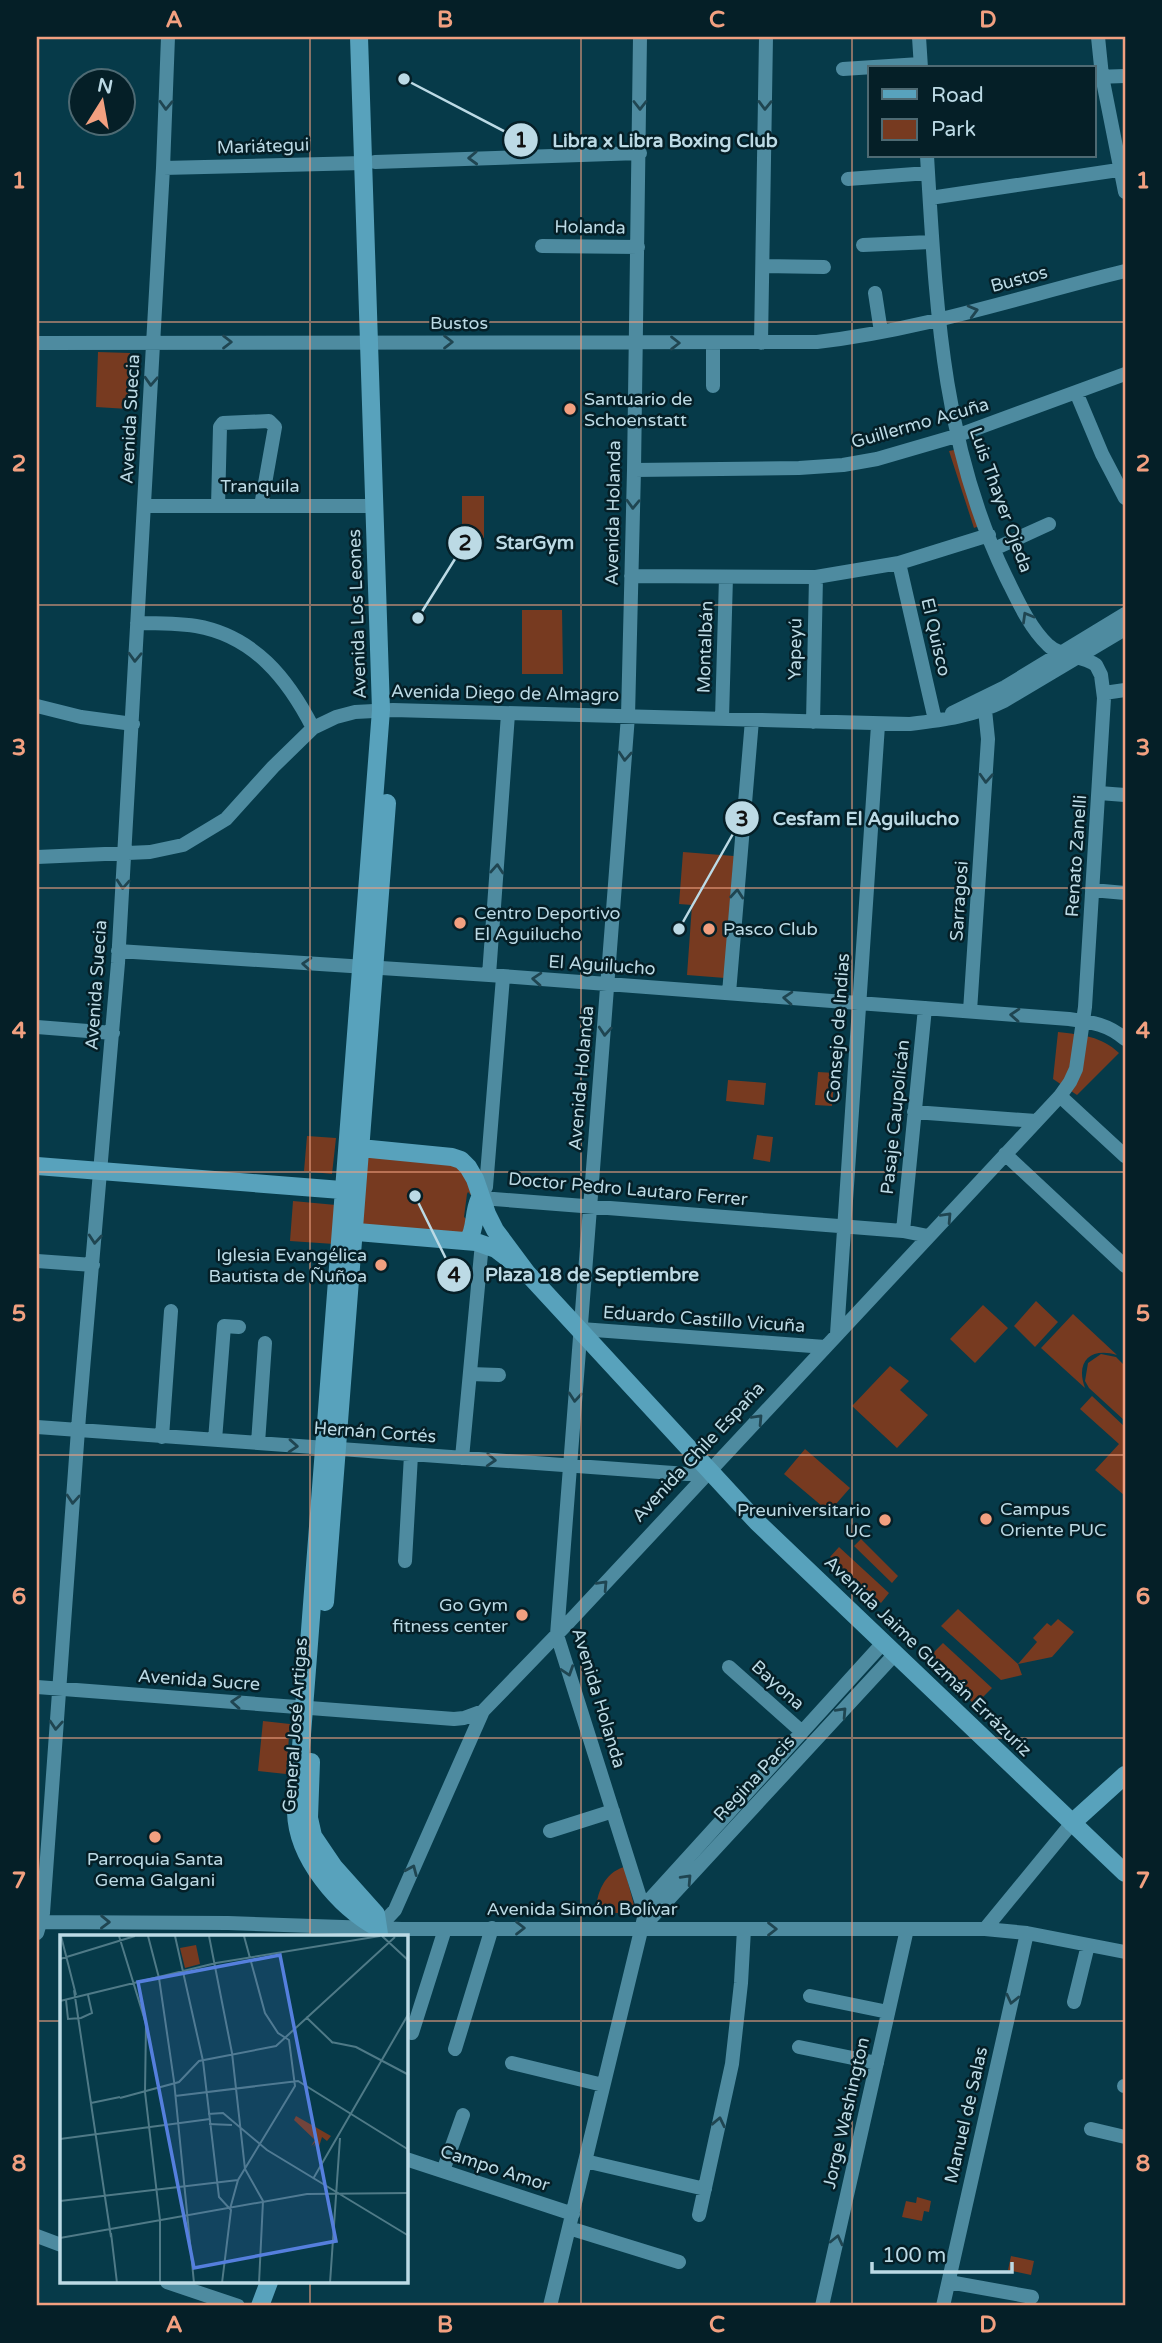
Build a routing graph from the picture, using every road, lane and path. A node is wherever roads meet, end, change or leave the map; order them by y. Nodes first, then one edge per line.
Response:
1 (168, 37) edge
2 (359, 37) edge
3 (371, 37) edge
4 (640, 37) edge
5 (766, 37) edge
6 (919, 37) edge
7 (1098, 37) edge
8 (921, 66) edge
9 (868, 68) edge
10 (843, 69) dead end
11 (1125, 76) edge
12 (1098, 77) edge
13 (639, 153) junction
14 (927, 158) edge
15 (369, 162) junction
16 (163, 168) junction
17 (1122, 170) edge
18 (928, 173) junction
19 (848, 179) dead end
20 (1125, 192) edge
21 (930, 198) junction
22 (931, 242) junction
23 (863, 245) dead end
24 (542, 246) dead end
25 (638, 247) junction
26 (763, 266) junction
27 (824, 267) dead end
28 (1125, 271) edge
29 (875, 293) dead end
30 (938, 320) junction
31 (881, 332) junction
32 (153, 342) junction
33 (374, 342) junction
34 (635, 342) junction
35 (37, 343) edge
36 (713, 343) junction
37 (761, 343) junction
38 (1125, 374) edge
39 (713, 386) dead end
40 (1076, 392) junction
41 (956, 436) junction
42 (634, 470) junction
43 (1125, 498) edge
44 (144, 506) junction
45 (218, 506) junction
46 (261, 506) junction
47 (375, 506) junction
48 (1049, 524) dead end
49 (991, 542) junction
50 (899, 563) junction
51 (631, 576) junction
52 (726, 577) junction
53 (816, 577) junction
54 (1125, 614) edge
55 (137, 623) junction
56 (1125, 629) edge
57 (1099, 645) junction
58 (1063, 652) junction
59 (1079, 657) junction
60 (1096, 665) junction
61 (1125, 690) edge
62 (1104, 693) junction
63 (37, 706) edge
64 (387, 710) junction
65 (985, 710) junction
66 (509, 713) junction
67 (628, 716) junction
68 (722, 718) junction
69 (752, 720) junction
70 (937, 720) junction
71 (813, 722) junction
72 (133, 724) junction
73 (878, 724) junction
74 (313, 728) junction
75 (1099, 793) junction
76 (1125, 795) edge
77 (125, 852) junction
78 (37, 857) edge
79 (1092, 890) junction
80 (1125, 893) edge
81 (118, 951) junction
82 (368, 968) junction
83 (496, 976) junction
84 (608, 985) junction
85 (729, 993) junction
86 (859, 1003) junction
87 (925, 1007) junction
88 (970, 1012) junction
89 (1083, 1021) junction
90 (37, 1027) edge
91 (113, 1033) junction
92 (1125, 1039) edge
93 (1060, 1096) junction
94 (914, 1112) junction
95 (1036, 1121) junction
96 (355, 1147) junction
97 (1005, 1154) junction
98 (1125, 1156) edge
99 (37, 1167) edge
100 (101, 1171) junction
101 (351, 1190) junction
102 (480, 1199) junction
103 (589, 1208) junction
104 (844, 1227) junction
105 (902, 1231) junction
106 (349, 1232) junction
107 (929, 1236) junction
108 (475, 1242) junction
109 (37, 1261) edge
110 (93, 1265) junction
111 (1125, 1266) edge
112 (527, 1273) junction
113 (171, 1311) dead end
114 (239, 1326) dead end
115 (581, 1329) junction
116 (837, 1334) junction
117 (265, 1343) dead end
118 (825, 1347) junction
119 (470, 1374) junction
120 (499, 1374) dead end
121 (37, 1427) edge
122 (79, 1431) junction
123 (162, 1437) junction
124 (215, 1440) junction
125 (258, 1443) junction
126 (332, 1448) junction
127 (411, 1454) junction
128 (463, 1458) junction
129 (569, 1464) junction
130 (710, 1471) junction
131 (405, 1561) dead end
132 (557, 1635) junction
133 (889, 1648) junction
134 (729, 1667) dead end
135 (37, 1687) edge
136 (58, 1688) junction
137 (310, 1707) junction
138 (483, 1711) junction
139 (454, 1719) junction
140 (802, 1732) junction
141 (470, 1737) junction
142 (1125, 1775) edge
143 (766, 1783) junction
144 (613, 1811) junction
145 (1072, 1823) junction
146 (550, 1831) dead end
147 (707, 1847) junction
148 (1125, 1873) edge
149 (643, 1907) junction
150 (38, 1925) edge
151 (487, 1928) junction
152 (445, 1929) junction
153 (641, 1929) junction
154 (744, 1929) junction
155 (906, 1929) junction
156 (985, 1929) junction
157 (225, 1930) edge
158 (379, 1933) edge
159 (1027, 1933) junction
160 (1088, 1945) junction
161 (1125, 1952) edge
162 (810, 1996) dead end
163 (1074, 2001) dead end
164 (888, 2012) junction
165 (412, 2034) dead end
166 (799, 2047) dead end
167 (454, 2048) dead end
168 (512, 2063) dead end
169 (877, 2063) junction
170 (603, 2085) junction
171 (463, 2115) dead end
172 (1091, 2129) dead end
173 (1125, 2137) edge
174 (408, 2160) edge
175 (585, 2161) junction
176 (443, 2171) junction
177 (705, 2189) junction
178 (699, 2215) dead end
179 (571, 2221) junction
180 (37, 2236) edge
181 (60, 2245) edge
182 (679, 2262) dead end
183 (949, 2282) junction
184 (173, 2284) edge
185 (268, 2284) edge
186 (1032, 2297) dead end
187 (238, 2306) edge
188 (260, 2306) edge
189 (550, 2306) edge
190 (822, 2306) edge
191 (943, 2306) edge

1 -> 16 street, Avenida Suecia
2 - 15 main road, Avenida Los Leones
3 - 15 main road, Avenida Los Leones
4 -> 13 street, Avenida Holanda
5 -> 26 street
6 - 8 street
7 - 12 street
9 - 10 street
11 - 12 street
12 - 17 street
13 -> 15 street, Mariátegui
13 - 25 street, Avenida Holanda
14 - 18 street, Luis Thayer Ojeda
15 - 16 street, Mariátegui
15 - 33 main road, Avenida Los Leones
16 - 32 street, Avenida Suecia
17 - 20 street
17 - 21 street
18 - 19 street
18 - 21 street, Luis Thayer Ojeda
21 - 22 street, Luis Thayer Ojeda
22 - 23 street
22 - 30 street, Luis Thayer Ojeda
24 - 25 street, Holanda
25 - 34 street, Avenida Holanda
26 - 27 street
26 - 37 street
30 -> 28 street, Bustos
29 - 31 street
30 - 31 street, Bustos
30 - 41 street, Luis Thayer Ojeda
31 - 37 street, Bustos
32 -> 33 street, Bustos
32 - 35 street, Bustos
32 -> 44 street, Avenida Suecia
33 -> 34 street, Bustos
33 - 47 main road, Avenida Los Leones
33 - 64 main road, Avenida Los Leones
34 -> 36 street, Bustos
34 - 42 street, Avenida Holanda
36 - 37 street, Bustos
36 - 39 street
38 - 40 street, Guillermo Acuña
40 - 41 street, Guillermo Acuña
40 - 43 street
41 - 42 street, Guillermo Acuña
41 - 49 street, Luis Thayer Ojeda
42 -> 51 street, Avenida Holanda
44 - 45 street, Tranquila
44 - 55 street, Avenida Suecia
45 - 46 street, Tranquila
45 - 46 street
46 - 47 street, Tranquila
47 - 64 main road, Avenida Los Leones
48 - 49 street
49 - 50 street
58 -> 49 street, Luis Thayer Ojeda
50 - 53 street
50 - 70 street, El Quisco
51 - 52 street
51 - 67 street, Avenida Holanda
52 - 53 street
52 - 68 street, Montalbán
53 - 71 street, Yapeyú
54 - 58 street, Avenida Diego de Almagro
55 -> 72 street, Avenida Suecia
55 - 74 street
56 - 57 street, Avenida Diego de Almagro
57 - 59 street, Avenida Diego de Almagro
57 - 60 street
58 - 59 street, Luis Thayer Ojeda
58 - 70 street, Avenida Diego de Almagro
59 - 60 street
59 - 65 street, Avenida Diego de Almagro
60 - 62 street, Renato Zanelli
61 - 62 street
62 - 75 street, Renato Zanelli
63 - 72 street
64 - 66 street, Avenida Diego de Almagro
64 - 74 street, Avenida Diego de Almagro
64 - 82 main road, Avenida Los Leones
65 - 70 street, Avenida Diego de Almagro
65 -> 88 street, Sarragosi
66 - 67 street, Avenida Diego de Almagro
83 -> 66 street
67 - 68 street, Avenida Diego de Almagro
67 -> 84 street, Avenida Holanda
68 - 69 street, Avenida Diego de Almagro
69 - 71 street, Avenida Diego de Almagro
85 -> 69 street
70 - 73 street, Avenida Diego de Almagro
71 - 73 street, Avenida Diego de Almagro
72 - 77 street, Avenida Suecia
73 - 86 street, Consejo de Indias
74 - 77 street, Avenida Diego de Almagro
75 - 76 street
75 - 79 street, Renato Zanelli
77 - 78 street, Avenida Diego de Almagro
77 -> 81 street, Avenida Suecia
79 - 80 street
79 - 89 street, Renato Zanelli
82 -> 81 street, El Aguilucho
81 - 91 street, Avenida Suecia
82 - 83 street, El Aguilucho
82 - 96 main road, Avenida Los Leones
84 -> 83 street, El Aguilucho
83 - 102 street
84 - 85 street, El Aguilucho
84 -> 103 street, Avenida Holanda
86 -> 85 street, El Aguilucho
86 - 87 street, El Aguilucho
86 - 104 street, Consejo de Indias
87 - 88 street, El Aguilucho
87 - 94 street, Pasaje Caupolicán
89 -> 88 street, El Aguilucho
89 - 92 street, El Aguilucho
89 - 93 street, Avenida Chile España
90 - 91 street
91 - 100 street, Avenida Suecia
93 - 95 street, Avenida Chile España
93 - 98 street
94 - 95 street
94 - 105 street, Pasaje Caupolicán
95 - 97 street, Avenida Chile España
96 - 101 main road, General José Artigas
96 - 102 main road
107 -> 97 street, Avenida Chile España
97 - 111 street
99 - 100 main road
100 - 101 main road
100 -> 110 street, Avenida Suecia
101 - 106 main road, General José Artigas
102 - 103 street, Doctor Pedro Lautaro Ferrer
102 - 108 main road
102 - 112 main road, Avenida Jaime Guzmán Errázuriz
103 - 104 street, Doctor Pedro Lautaro Ferrer
103 - 115 street, Avenida Holanda
104 - 105 street, Doctor Pedro Lautaro Ferrer
104 - 116 street, Consejo de Indias
105 - 107 street, Doctor Pedro Lautaro Ferrer
106 - 108 main road
106 - 126 main road, General José Artigas
107 - 116 street, Avenida Chile España
108 - 112 main road, Avenida Jaime Guzmán Errázuriz
108 - 119 street
109 - 110 street
110 - 122 street, Avenida Suecia
112 - 115 main road, Avenida Jaime Guzmán Errázuriz
113 - 123 street
114 - 124 street
115 - 118 street, Eduardo Castillo Vicuña
115 -> 129 street, Avenida Holanda
115 - 130 main road, Avenida Jaime Guzmán Errázuriz
116 - 118 street, Avenida Chile España
117 - 125 street
130 -> 118 street, Avenida Chile España
119 - 120 street
119 - 128 street
121 - 122 street, Hernán Cortés
122 - 123 street, Hernán Cortés
122 -> 136 street, Avenida Suecia
123 - 124 street, Hernán Cortés
124 - 125 street, Hernán Cortés
125 -> 126 street, Hernán Cortés
126 - 127 street, Hernán Cortés
126 - 137 main road, General José Artigas
127 - 128 street, Hernán Cortés
127 - 131 street
128 -> 129 street, Hernán Cortés
129 - 130 street, Hernán Cortés
129 - 132 street, Avenida Holanda
132 -> 130 street, Avenida Chile España
130 - 133 main road, Avenida Jaime Guzmán Errázuriz
132 - 138 street, Avenida Chile España
132 -> 144 street, Avenida Holanda
133 - 140 street, Regina Pacis
143 -> 133 street, Regina Pacis
133 - 145 main road, Avenida Jaime Guzmán Errázuriz
134 - 140 street, Bayona
135 - 136 street, Avenida Sucre
137 -> 136 street, Avenida Sucre
136 -> 150 street, Avenida Suecia
137 - 139 street, Avenida Sucre
137 - 158 main road, General José Artigas
138 - 139 street, Avenida Sucre
138 - 141 street, Avenida Chile España
139 - 141 street
140 - 143 street, Regina Pacis
158 -> 141 street, Avenida Chile España
142 - 145 main road
143 - 147 street, Regina Pacis
144 - 146 street
144 - 149 street, Avenida Holanda
145 - 148 main road, Avenida Jaime Guzmán Errázuriz
145 - 156 street
147 - 149 street, Regina Pacis
153 -> 147 street, Regina Pacis
149 - 153 street, Avenida Holanda
150 -> 157 street, Avenida Simón Bolívar
151 - 152 street, Avenida Simón Bolívar
151 -> 153 street, Avenida Simón Bolívar
151 - 167 street
152 - 158 street, Avenida Simón Bolívar
152 - 165 street
153 - 154 street, Avenida Simón Bolívar
153 - 170 street, Avenida Holanda
154 -> 155 street, Avenida Simón Bolívar
177 -> 154 street
155 - 156 street, Avenida Simón Bolívar
155 - 164 street, Jorge Washington
156 - 159 street, Avenida Simón Bolívar
157 - 158 street, Avenida Simón Bolívar
159 - 160 street, Avenida Simón Bolívar
159 -> 183 street, Manuel de Salas
160 - 161 street, Avenida Simón Bolívar
160 - 163 street
162 - 164 street
164 - 169 street, Jorge Washington
166 - 169 street
168 - 170 street
190 -> 169 street, Jorge Washington
170 - 175 street, Avenida Holanda
171 - 176 street
172 - 173 street
174 - 176 street, Campo Amor
175 - 177 street
175 - 179 street, Avenida Holanda
176 - 179 street, Campo Amor
177 - 178 street
179 - 182 street, Campo Amor
179 - 189 street, Avenida Holanda
180 - 181 street
183 - 186 street
183 - 191 street, Manuel de Salas
184 - 187 street
185 - 188 main road

